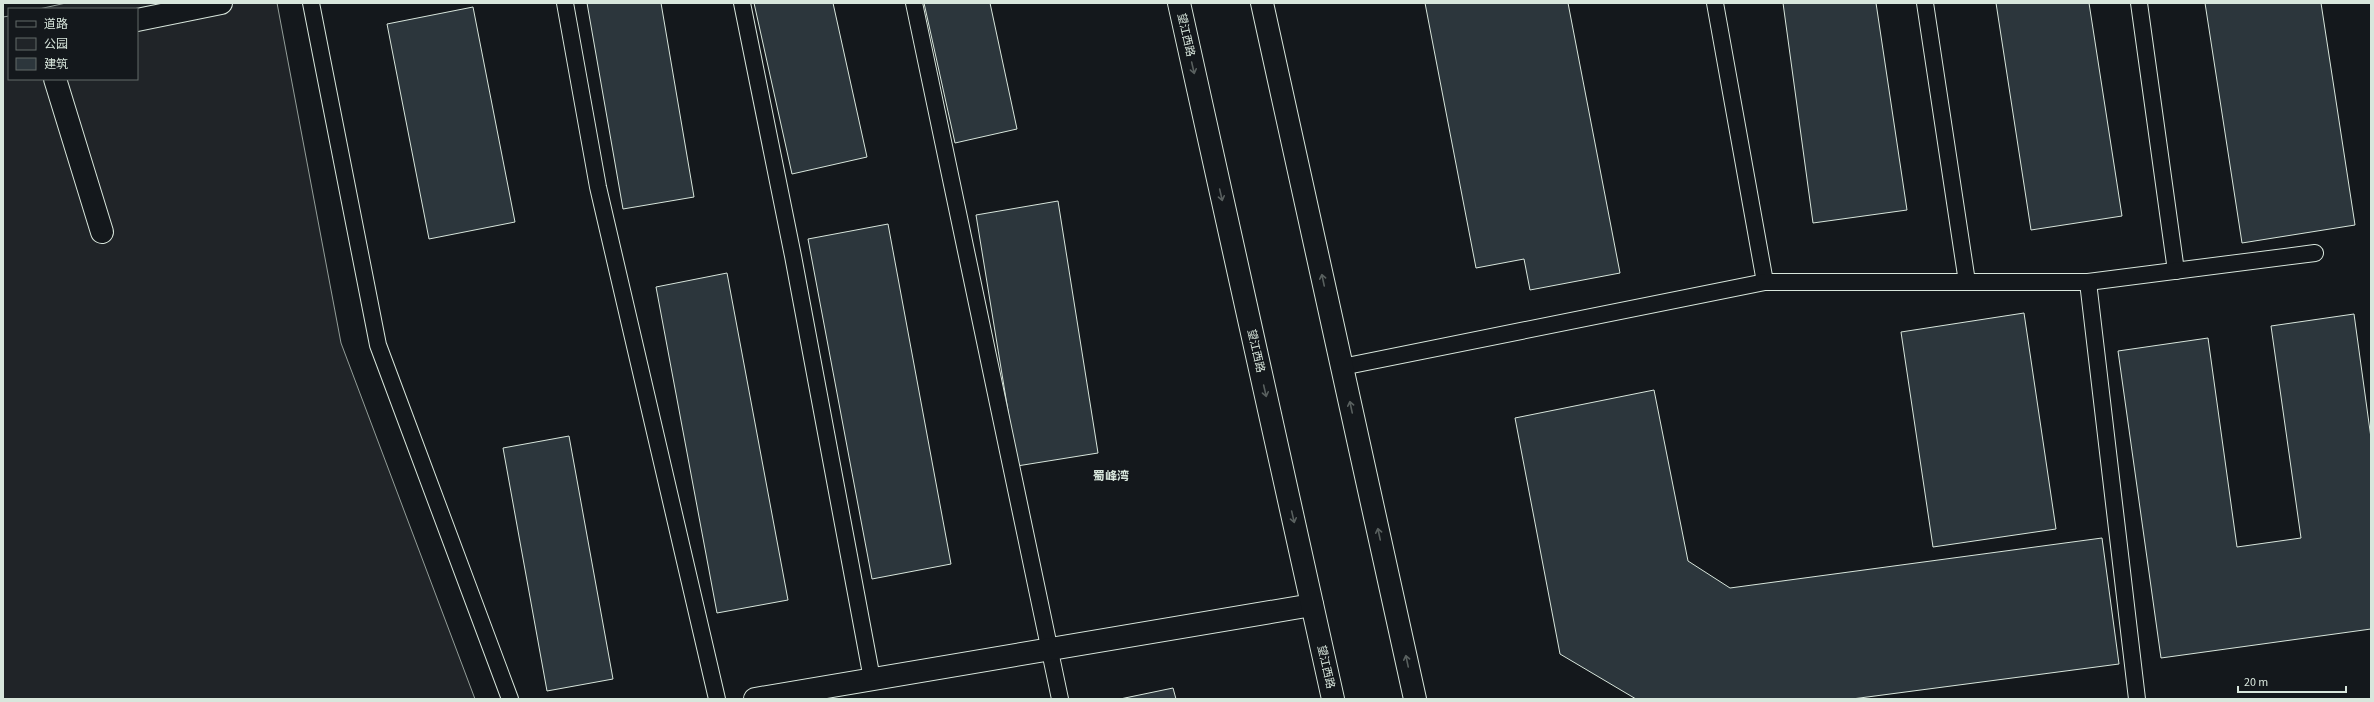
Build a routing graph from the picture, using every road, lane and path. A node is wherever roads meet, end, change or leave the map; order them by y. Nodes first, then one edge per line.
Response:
1 (221, 3) edge
2 (311, 3) edge
3 (565, 3) edge
4 (742, 3) edge
5 (914, 3) edge
6 (1178, 3) edge
7 (1262, 3) edge
8 (1715, 3) edge
9 (1925, 3) edge
10 (2139, 3) edge
11 (138, 20) edge
12 (55, 80) edge
13 (102, 232) dead end
14 (2315, 253) dead end
15 (2176, 271) junction
16 (1766, 282) junction
17 (1967, 282) junction
18 (2088, 282) junction
19 (1342, 367) junction
20 (1312, 605) junction
21 (1050, 649) junction
22 (872, 679) junction
23 (829, 693) edge
24 (510, 699) edge
25 (717, 699) edge
26 (755, 699) edge
27 (1060, 699) edge
28 (1333, 699) edge
29 (1415, 699) edge
30 (2137, 699) edge

1 - 11 main road
2 - 24 lane
3 - 25 lane
4 - 22 lane
5 - 21 lane
6 -> 20 main road, 望江西路
19 -> 7 main road
8 - 16 lane
9 - 17 lane
10 - 15 lane
12 - 13 main road
14 - 15 lane
15 - 18 lane
16 - 17 lane
16 - 19 lane
17 - 18 lane
18 - 30 lane
29 -> 19 main road
20 - 21 main road
20 - 28 main road, 望江西路
21 - 22 main road
21 - 27 lane
22 - 23 main road
23 - 26 main road

